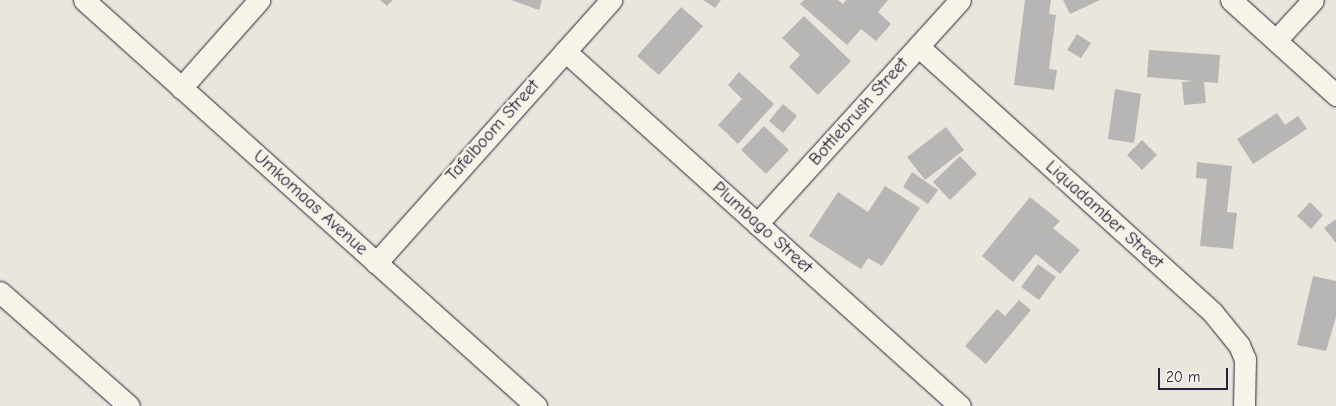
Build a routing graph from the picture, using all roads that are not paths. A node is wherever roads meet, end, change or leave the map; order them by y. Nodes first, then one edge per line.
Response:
1 (84, 0) edge
2 (259, 0) edge
3 (611, 0) edge
4 (960, 0) edge
5 (1231, 0) edge
6 (1313, 0) edge
7 (1276, 40) junction
8 (919, 47) junction
9 (565, 51) junction
10 (181, 88) junction
11 (1336, 95) edge
12 (757, 224) junction
13 (376, 263) junction
14 (0, 292) edge
15 (129, 406) edge
16 (536, 406) edge
17 (960, 406) edge
18 (1244, 406) edge

1 - 10 street, Umkomaas Avenue
2 - 10 street
3 - 9 street, Tafelboom Street
4 - 8 street, Bottlebrush Street
5 - 7 street
6 - 7 street
7 - 11 street
8 - 12 street, Bottlebrush Street
8 - 18 street, Liquadamber Street
9 - 12 street, Plumbago Street
9 - 13 street, Tafelboom Street
10 - 13 street, Umkomaas Avenue
12 - 17 street, Plumbago Street
13 - 16 street, Umkomaas Avenue
14 - 15 street

